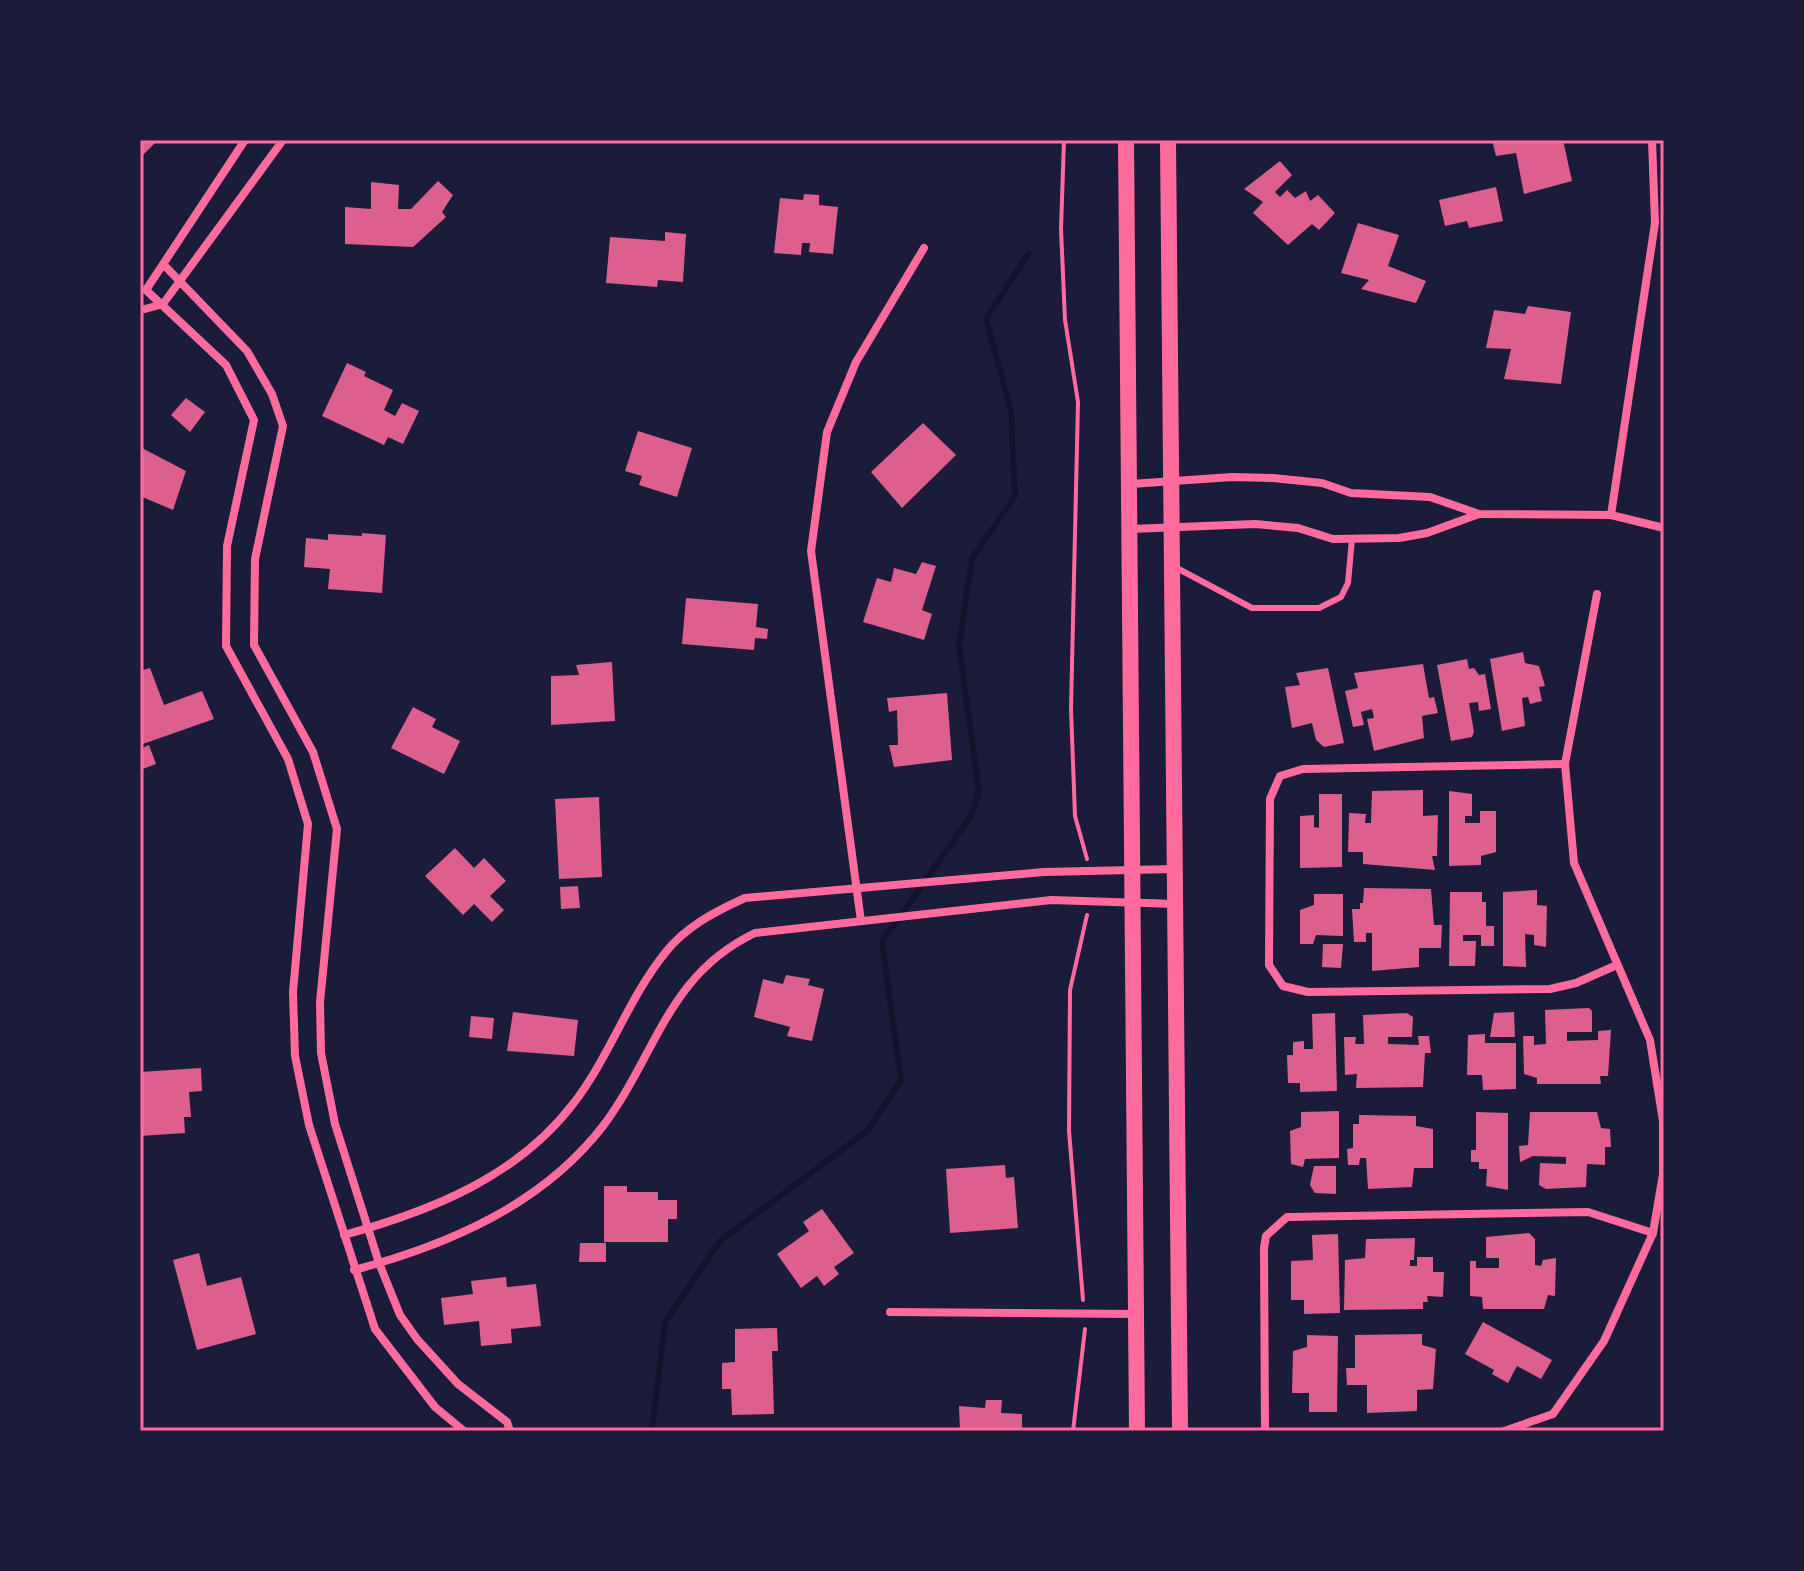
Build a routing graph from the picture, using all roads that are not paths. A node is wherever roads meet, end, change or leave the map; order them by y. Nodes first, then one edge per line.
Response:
1 (245, 140) edge
2 (283, 140) edge
3 (1126, 140) edge
4 (1168, 140) edge
5 (1652, 140) edge
6 (924, 248) dead end
7 (165, 266) junction
8 (181, 279) junction
9 (146, 290) junction
10 (163, 304) junction
11 (142, 312) edge
12 (1172, 483) junction
13 (1131, 484) junction
14 (1479, 514) junction
15 (1611, 515) junction
16 (1172, 528) junction
17 (1664, 528) edge
18 (1131, 529) junction
19 (1352, 539) junction
20 (1172, 565) junction
21 (1597, 594) dead end
22 (1565, 764) junction
23 (1176, 869) junction
24 (1131, 871) junction
25 (855, 888) junction
26 (1131, 900) junction
27 (1177, 904) junction
28 (861, 921) junction
29 (1617, 965) junction
30 (369, 1228) junction
31 (1653, 1233) junction
32 (344, 1235) junction
33 (379, 1263) junction
34 (354, 1270) junction
35 (890, 1312) dead end
36 (1135, 1314) junction
37 (464, 1431) edge
38 (510, 1431) edge
39 (1137, 1431) edge
40 (1180, 1431) edge
41 (1265, 1431) edge
42 (1504, 1431) edge

1 - 7 street
2 - 8 street
3 - 13 main road
4 - 12 main road
5 - 15 street
6 - 25 street
7 - 8 street
7 - 9 street
8 - 10 street
8 - 30 street
9 - 10 street
9 - 11 street
10 - 11 street
10 - 32 street
12 - 13 street
12 - 14 street
12 - 16 main road
13 - 18 main road
14 - 15 street
14 - 19 street
15 - 17 street
16 - 18 street
16 - 19 street
16 - 20 main road
18 - 24 main road
19 - 20 lane
20 - 23 main road
21 - 22 street
22 - 29 street
22 - 29 street
23 - 24 street
23 - 27 main road
24 - 25 street
24 - 26 main road
25 - 28 street
25 - 30 street
26 - 27 street
26 - 28 street
26 - 36 main road
27 - 40 main road
28 - 33 street
29 - 31 street
30 - 32 street
30 - 33 street
31 - 41 street
31 - 42 street
32 - 34 street
33 - 34 street
33 - 38 street
34 - 37 street
35 - 36 street
36 - 39 main road

